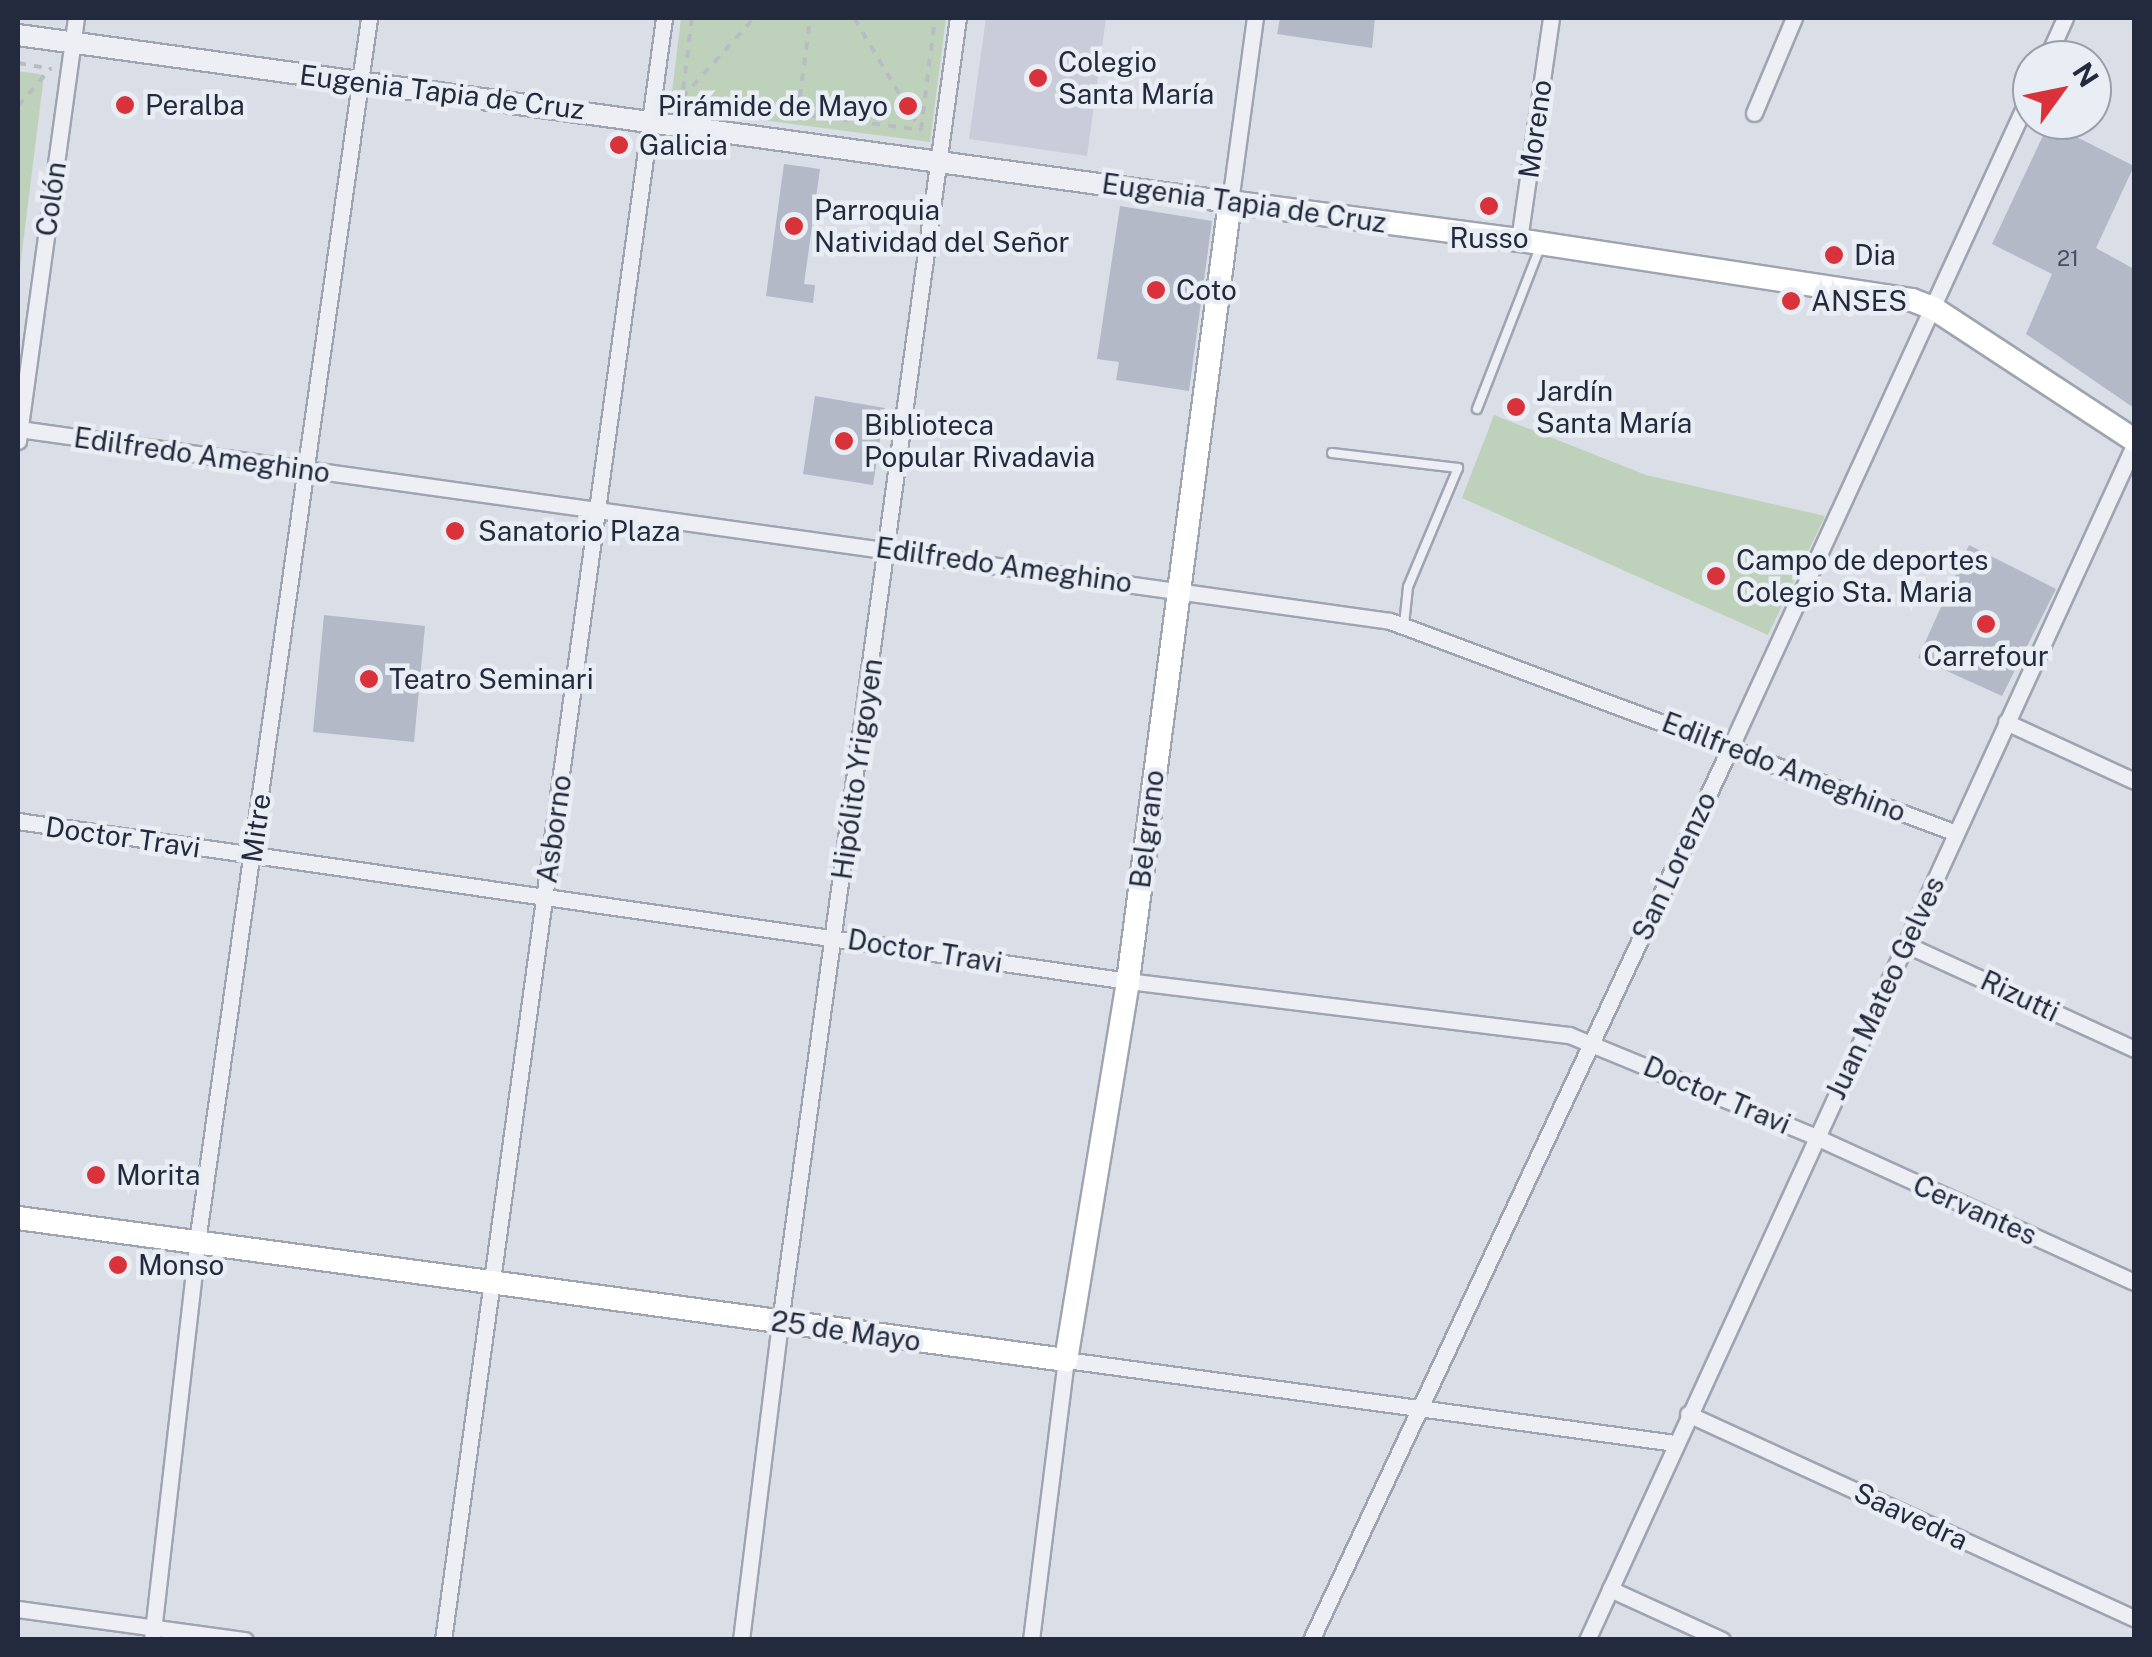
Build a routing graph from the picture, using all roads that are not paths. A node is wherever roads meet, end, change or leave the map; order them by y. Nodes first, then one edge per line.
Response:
1 (76, 18) edge
2 (368, 18) edge
3 (664, 18) edge
4 (958, 18) edge
5 (1255, 18) edge
6 (1551, 18) edge
7 (1794, 18) edge
8 (18, 35) edge
9 (72, 43) junction
10 (360, 82) junction
11 (1754, 112) dead end
12 (651, 120) junction
13 (2012, 134) edge
14 (939, 161) junction
15 (1230, 202) junction
16 (1530, 241) junction
17 (1933, 308) junction
18 (1477, 409) dead end
19 (18, 435) edge
20 (2134, 443) edge
21 (1332, 453) dead end
22 (308, 470) junction
23 (596, 511) junction
24 (888, 548) junction
25 (1177, 591) junction
26 (1404, 625) junction
27 (2006, 722) junction
28 (1731, 746) junction
29 (2134, 781) edge
30 (18, 821) edge
31 (1956, 833) junction
32 (252, 855) junction
33 (545, 896) junction
34 (834, 937) junction
35 (1905, 944) junction
36 (1128, 981) junction
37 (1592, 1042) junction
38 (2134, 1049) edge
39 (1816, 1137) junction
40 (18, 1218) edge
41 (197, 1242) junction
42 (2134, 1282) edge
43 (489, 1283) junction
44 (780, 1322) junction
45 (1066, 1360) junction
46 (1419, 1406) junction
47 (1688, 1414) junction
48 (1675, 1443) junction
49 (1610, 1590) junction
50 (18, 1609) edge
51 (2134, 1618) edge
52 (153, 1633) edge
53 (245, 1640) edge
54 (443, 1640) edge
55 (741, 1640) edge
56 (1030, 1640) edge
57 (1312, 1640) edge
58 (1587, 1640) edge
59 (1722, 1640) edge

1 - 9 street, Colón
2 - 10 street, Mitre
3 - 12 street, Asborno
4 - 14 street, Hipólito Yrigoyen
5 - 15 street, Belgrano
6 - 16 street, Moreno
7 - 11 street
8 - 9 street, Eugenia Tapia de Cruz
9 - 10 street, Eugenia Tapia de Cruz
9 - 19 street, Colón
10 - 12 street, Eugenia Tapia de Cruz
10 - 22 street, Mitre
12 - 14 street, Eugenia Tapia de Cruz
12 - 23 street, Asborno
13 - 17 street, San Lorenzo
14 - 15 street, Eugenia Tapia de Cruz
14 - 24 street, Hipólito Yrigoyen
15 - 16 main road, Eugenia Tapia de Cruz
15 - 25 main road, Belgrano
16 - 17 main road, Eugenia Tapia de Cruz
16 - 18 lane
17 - 20 main road, Eugenia Tapia de Cruz
17 - 28 street, San Lorenzo
19 - 22 street, Edilfredo Ameghino
20 - 27 street, Juan Mateo Gelves
21 - 26 lane
22 - 23 street, Edilfredo Ameghino
22 - 32 street, Mitre
23 - 24 street, Edilfredo Ameghino
23 - 33 street, Asborno
24 - 25 street, Edilfredo Ameghino
24 - 34 street, Hipólito Yrigoyen
25 - 26 street, Edilfredo Ameghino
25 - 36 main road, Belgrano
26 - 28 street, Edilfredo Ameghino
27 - 29 street
27 - 31 street, Juan Mateo Gelves
28 - 31 street, Edilfredo Ameghino
28 - 37 street, San Lorenzo
30 - 32 street, Doctor Travi
31 - 35 street, Juan Mateo Gelves
32 - 33 street, Doctor Travi
32 - 41 street, Mitre
33 - 34 street, Doctor Travi
33 - 43 street, Asborno
34 - 36 street, Doctor Travi
34 - 44 street, Hipólito Yrigoyen
35 - 38 street, Rizutti
35 - 39 street, Juan Mateo Gelves
36 - 37 street, Doctor Travi
36 - 45 main road, Belgrano
37 - 39 street, Doctor Travi
37 - 46 street, San Lorenzo
39 - 42 street, Cervantes
39 - 47 street, Juan Mateo Gelves
40 - 41 main road, 25 de Mayo
41 - 43 main road, 25 de Mayo
41 - 52 street, Mitre
43 - 44 main road, 25 de Mayo
43 - 54 street, Asborno
44 - 45 main road, 25 de Mayo
44 - 55 street, Hipólito Yrigoyen
45 - 46 street, 25 de Mayo
45 - 56 street, Belgrano
46 - 48 street, 25 de Mayo
46 - 57 street, San Lorenzo
47 - 48 street, Juan Mateo Gelves
47 - 51 street, Saavedra
48 - 49 street, Juan Mateo Gelves
49 - 58 street, Juan Mateo Gelves
49 - 59 street
50 - 52 street
52 - 53 street

